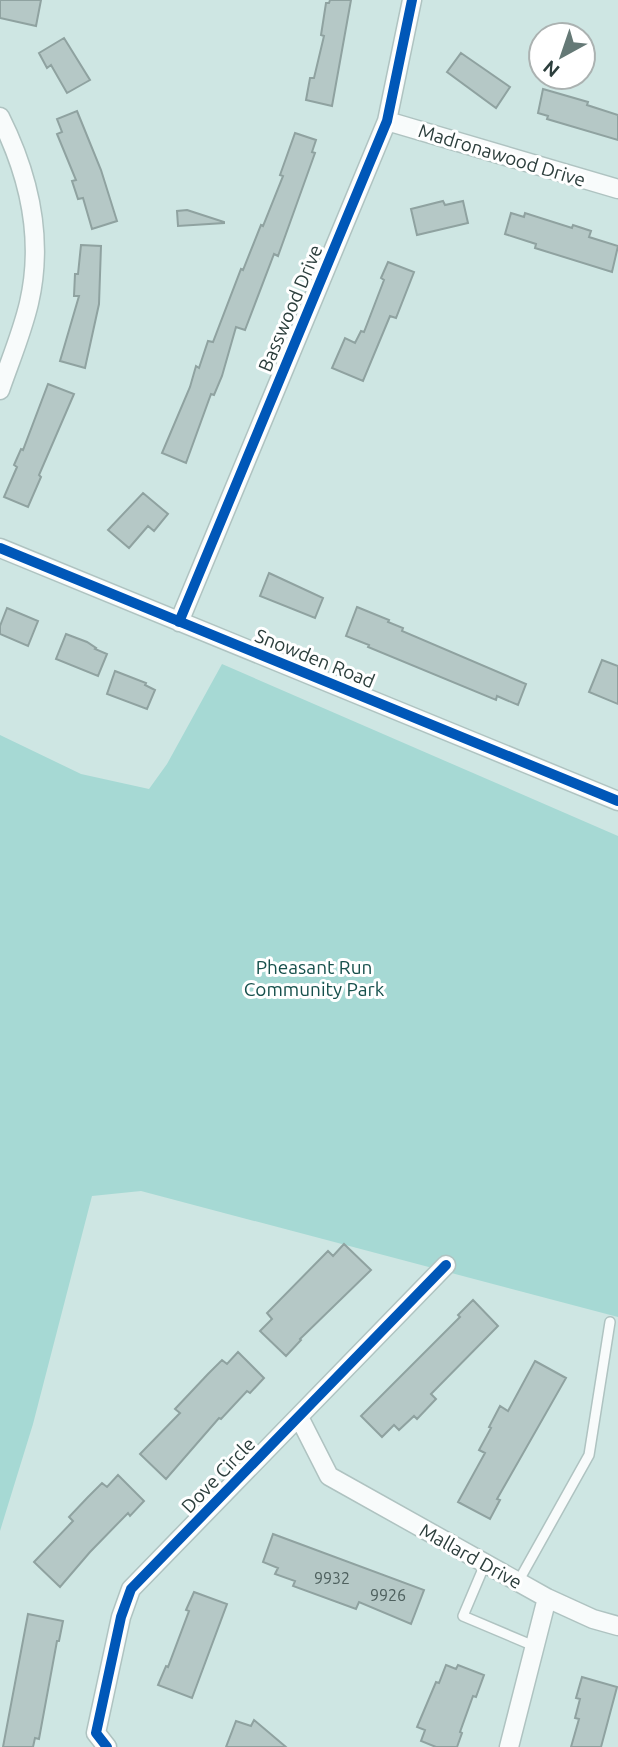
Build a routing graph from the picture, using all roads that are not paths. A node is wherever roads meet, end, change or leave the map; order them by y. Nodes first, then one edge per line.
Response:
1 (412, 0) edge
2 (0, 117) edge
3 (387, 121) junction
4 (618, 189) edge
5 (0, 390) edge
6 (0, 548) edge
7 (179, 622) junction
8 (618, 801) edge
9 (446, 1265) dead end
10 (610, 1322) dead end
11 (299, 1417) junction
12 (485, 1564) junction
13 (518, 1582) junction
14 (547, 1598) junction
15 (618, 1626) edge
16 (534, 1646) junction
17 (107, 1747) edge
18 (509, 1747) edge

1 - 3 street, Basswood Drive
2 - 5 street
3 - 4 street, Madronawood Drive
3 - 7 street, Basswood Drive
6 - 7 street, Snowden Road
7 - 8 street, Snowden Road
9 - 11 street, Dove Circle
10 - 13 lane
11 - 12 street, Mallard Drive
11 - 17 street, Dove Circle
12 - 13 street, Mallard Drive
12 - 16 lane
13 - 14 street, Mallard Drive
14 - 15 street, Mallard Drive
14 - 16 street
16 - 18 street

